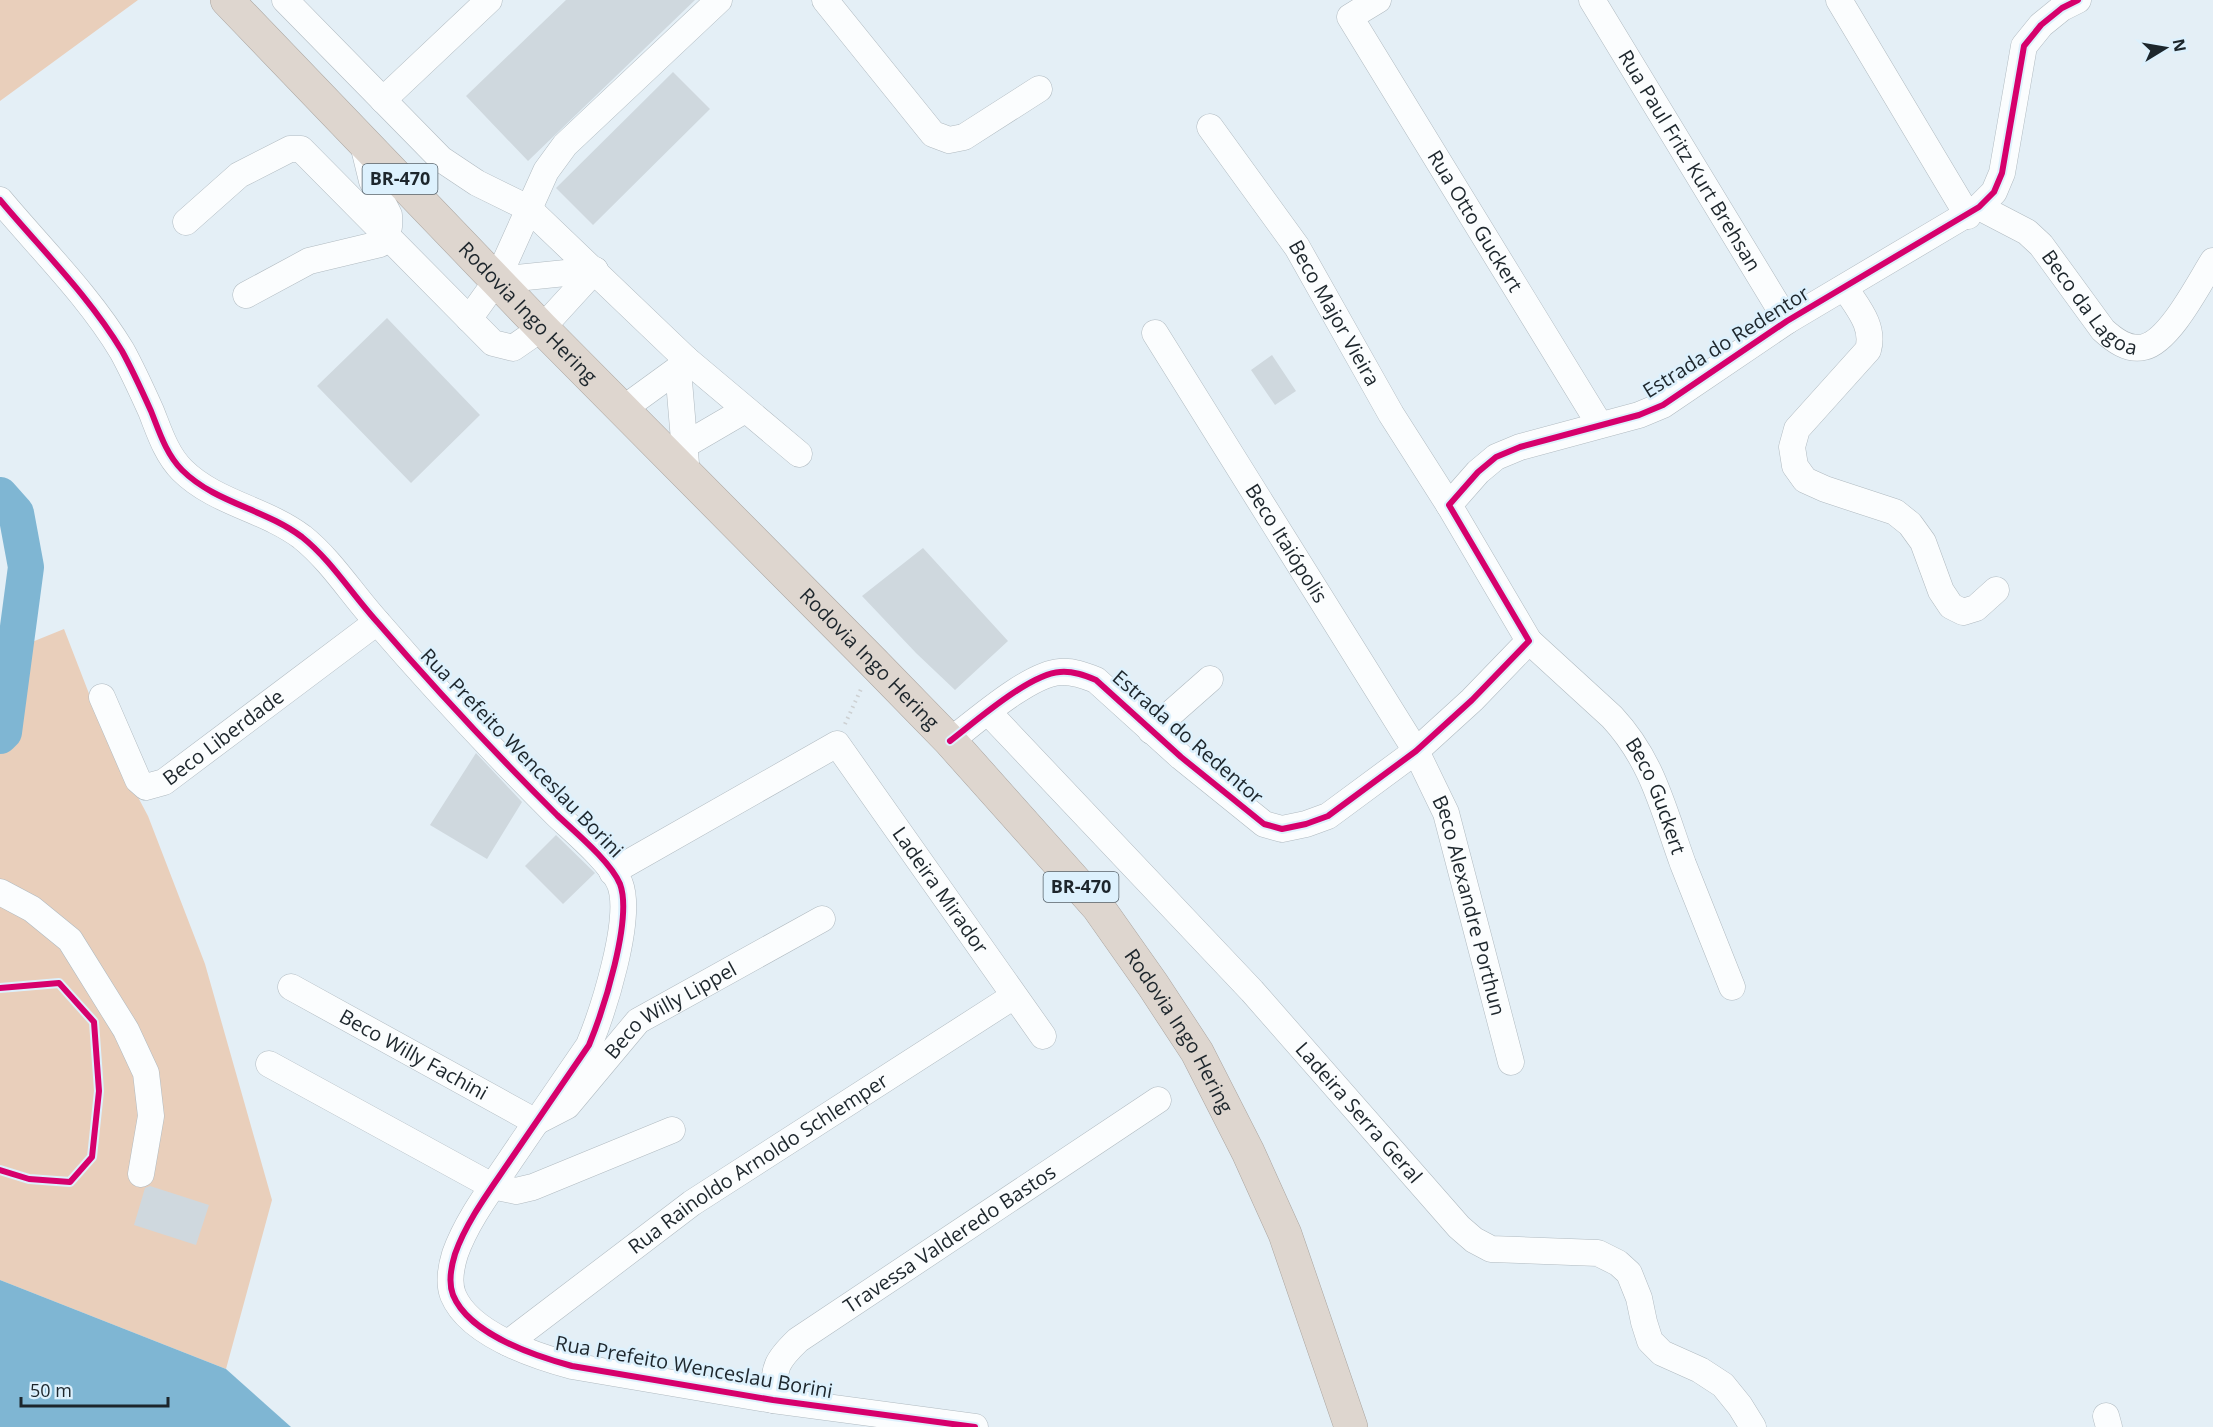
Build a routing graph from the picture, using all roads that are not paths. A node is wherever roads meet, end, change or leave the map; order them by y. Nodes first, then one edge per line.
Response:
1 (227, 0) edge
2 (285, 0) edge
3 (489, 0) edge
4 (718, 0) edge
5 (825, 0) edge
6 (1378, 0) edge
7 (1592, 0) edge
8 (1839, 0) edge
9 (2078, 0) edge
10 (1039, 89) dead end
11 (383, 100) junction
12 (1210, 127) dead end
13 (362, 140) junction
14 (0, 201) edge
15 (528, 208) junction
16 (1974, 212) junction
17 (186, 222) dead end
18 (386, 233) junction
19 (2213, 261) edge
20 (595, 270) junction
21 (497, 280) junction
22 (1845, 288) junction
23 (246, 296) dead end
24 (469, 319) junction
25 (1787, 321) junction
26 (542, 328) junction
27 (1155, 333) dead end
28 (682, 364) junction
29 (622, 409) junction
30 (745, 410) junction
31 (1600, 425) junction
32 (799, 454) dead end
33 (686, 460) junction
34 (1449, 505) junction
35 (1996, 590) dead end
36 (377, 622) junction
37 (1529, 642) junction
38 (1210, 679) dead end
39 (102, 697) dead end
40 (988, 712) junction
41 (1151, 731) junction
42 (950, 741) junction
43 (1416, 752) junction
44 (612, 872) junction
45 (0, 892) edge
46 (822, 919) dead end
47 (291, 987) dead end
48 (1732, 987) dead end
49 (1014, 996) junction
50 (1043, 1036) dead end
51 (1511, 1062) dead end
52 (270, 1064) dead end
53 (1158, 1100) dead end
54 (536, 1122) junction
55 (672, 1130) dead end
56 (141, 1174) dead end
57 (492, 1186) junction
58 (508, 1342) junction
59 (773, 1400) junction
60 (973, 1427) edge
61 (1351, 1427) edge
62 (1753, 1427) edge

1 - 13 highway, Rodovia Ingo Hering / BR-470
2 - 11 street
3 - 11 street
4 - 15 street
5 - 10 street
6 - 31 street, Rua Otto Guckert
7 - 25 street, Rua Paul Fritz Kurt Brehsan
8 - 16 street
9 - 16 street, Estrada do Redentor
11 - 15 street
12 - 34 street, Beco Major Vieira
13 - 18 street
13 - 21 highway, Rodovia Ingo Hering / BR-470
14 - 36 street, Rua Prefeito Wenceslau Borini
15 - 20 street
15 - 21 street
16 - 19 street, Beco da Lagoa
16 - 22 street, Estrada do Redentor
17 - 18 street
18 - 23 street
18 - 24 street
20 - 21 street
20 - 26 street
20 - 28 street
21 - 24 street
21 - 26 highway, Rodovia Ingo Hering / BR-470
22 - 25 street, Estrada do Redentor
22 - 35 street
24 - 26 street
25 - 31 street, Estrada do Redentor
26 - 29 highway, Rodovia Ingo Hering / BR-470
27 - 43 street, Beco Itaiópolis
28 - 29 street
28 - 30 street
28 - 33 street
29 - 33 highway, Rodovia Ingo Hering / BR-470
30 - 32 street
30 - 33 street
31 - 34 street, Estrada do Redentor
33 - 42 highway, Rodovia Ingo Hering / BR-470
34 - 37 street
36 - 39 street, Beco Liberdade
36 - 44 street, Rua Prefeito Wenceslau Borini
37 - 43 street, Estrada do Redentor
37 - 48 street, Beco Guckert
38 - 41 street
40 - 41 street, Estrada do Redentor
40 - 42 street, Estrada do Redentor
40 - 62 street, Ladeira Serra Geral
41 - 43 street, Estrada do Redentor
42 - 61 highway, Rodovia Ingo Hering / BR-470
43 - 51 street, Beco Alexandre Porthun
44 - 49 street, Ladeira Mirador
44 - 54 street, Rua Prefeito Wenceslau Borini
45 - 56 street
46 - 54 street, Beco Willy Lippel
47 - 54 street, Beco Willy Fachini
49 - 50 street, Ladeira Mirador
49 - 58 street, Rua Rainoldo Arnoldo Schlemper
52 - 57 street
53 - 59 street, Travessa Valderedo Bastos
54 - 57 street, Rua Prefeito Wenceslau Borini
55 - 57 street
57 - 58 street, Rua Prefeito Wenceslau Borini
58 - 59 street, Rua Prefeito Wenceslau Borini
59 - 60 street, Rua Prefeito Wenceslau Borini

